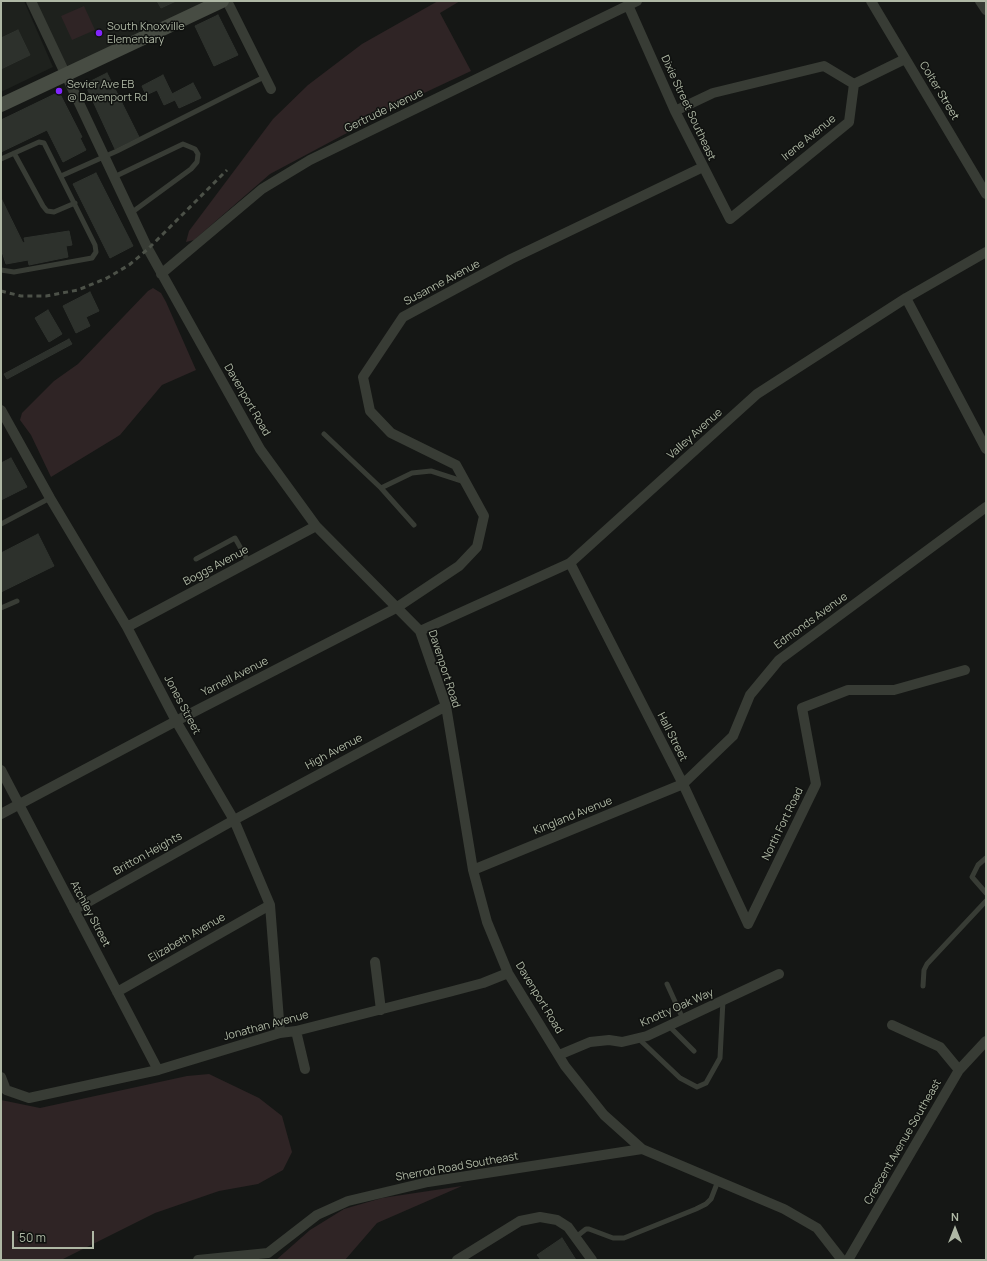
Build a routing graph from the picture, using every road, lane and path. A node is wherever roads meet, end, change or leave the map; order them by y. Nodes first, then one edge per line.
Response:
1 (31, 1) edge
2 (222, 1) edge
3 (227, 1) edge
4 (872, 1) edge
5 (980, 1) edge
6 (632, 3) edge
7 (986, 10) edge
8 (905, 59) junction
9 (65, 73) junction
10 (264, 78) junction
11 (854, 84) junction
12 (271, 89) dead end
13 (1, 105) edge
14 (675, 111) junction
15 (14, 153) junction
16 (104, 156) junction
17 (1, 159) edge
18 (703, 167) junction
19 (61, 176) junction
20 (114, 177) junction
21 (986, 194) edge
22 (75, 203) junction
23 (131, 213) junction
24 (730, 219) joint
25 (986, 252) edge
26 (1, 270) edge
27 (161, 274) junction
28 (906, 298) junction
29 (1, 410) edge
30 (324, 434) dead end
31 (986, 449) edge
32 (466, 483) junction
33 (382, 488) junction
34 (50, 498) junction
35 (986, 506) edge
36 (1, 524) edge
37 (414, 525) dead end
38 (316, 526) junction
39 (196, 559) dead end
40 (248, 563) junction
41 (570, 563) junction
42 (17, 601) dead end
43 (1, 608) edge
44 (396, 608) junction
45 (127, 627) junction
46 (420, 631) junction
47 (965, 670) dead end
48 (446, 706) junction
49 (176, 721) junction
50 (1, 770) edge
51 (683, 784) junction
52 (19, 804) junction
53 (1, 814) edge
54 (234, 820) junction
55 (986, 858) edge
56 (473, 870) junction
57 (986, 893) edge
58 (986, 901) edge
59 (270, 905) junction
60 (74, 910) junction
61 (748, 924) joint
62 (375, 962) dead end
63 (508, 973) junction
64 (778, 974) dead end
65 (667, 984) dead end
66 (923, 986) dead end
67 (117, 992) junction
68 (723, 1000) junction
69 (381, 1010) junction
70 (683, 1019) junction
71 (892, 1025) dead end
72 (669, 1026) junction
73 (296, 1031) junction
74 (280, 1033) junction
75 (638, 1038) junction
76 (986, 1041) edge
77 (694, 1051) dead end
78 (559, 1055) junction
79 (305, 1069) dead end
80 (158, 1070) junction
81 (959, 1070) junction
82 (1, 1077) edge
83 (642, 1149) junction
84 (718, 1181) junction
85 (576, 1237) junction
86 (198, 1260) edge
87 (457, 1260) edge
88 (592, 1260) edge
89 (842, 1260) edge
90 (848, 1260) edge

1 - 9 street, Davenport Road
2 - 9 main road
3 - 10 street
4 - 8 street, Colter Street
5 - 7 street
6 - 14 street, Dixie Street Southeast
6 - 27 street, Gertrude Avenue
8 - 11 street
8 - 21 street, Colter Street
9 - 13 main road
9 - 16 street, Davenport Road
10 - 12 street
10 - 16 lane
11 - 14 street
11 - 24 street, Irene Avenue
14 - 18 street, Dixie Street Southeast
15 - 17 lane
15 - 19 lane
15 - 22 lane
16 - 19 lane
16 - 20 street, Davenport Road
18 - 24 street, Dixie Street Southeast
18 - 32 street, Susanne Avenue
19 - 22 lane
20 - 23 street, Davenport Road
20 - 23 lane
22 - 26 lane
23 - 27 street, Davenport Road
25 - 28 street, Valley Avenue
27 - 38 street, Davenport Road
28 - 31 street
28 - 41 street, Valley Avenue
29 - 34 street, Jones Street
30 - 33 lane
32 - 33 lane
32 - 44 street, Susanne Avenue
33 - 37 lane
34 - 36 lane
34 - 45 street, Jones Street
35 - 51 street, Edmonds Avenue
38 - 40 street, Boggs Avenue
38 - 44 street, Davenport Road
39 - 40 lane
40 - 45 street, Boggs Avenue
41 - 46 street, Valley Avenue
41 - 51 street, Hall Street
42 - 43 lane
44 - 46 street, Davenport Road
44 - 49 street, Yarnell Avenue
45 - 49 street, Jones Street
46 - 48 street, Davenport Road
47 - 61 street, North Fort Road
48 - 54 street, High Avenue
48 - 56 street, Davenport Road
49 - 52 street, Yarnell Avenue
49 - 54 street, Jones Street
50 - 52 street, Atchley Street
51 - 56 street, Kingland Avenue
51 - 61 street, Hall Street
52 - 53 street, Yarnell Avenue
52 - 60 street, Atchley Street
54 - 59 street, Jones Street
54 - 60 street, Britton Heights
55 - 57 lane
56 - 63 street, Davenport Road
58 - 66 lane
59 - 67 street, Elizabeth Avenue
59 - 74 street, Jones Street
60 - 67 street, Atchley Street
62 - 69 street
63 - 69 street, Jonathan Avenue
63 - 78 street, Davenport Road
64 - 68 street, Knotty Oak Way
65 - 70 lane
67 - 80 street, Atchley Street
68 - 70 street, Knotty Oak Way
68 - 75 lane
69 - 73 street, Jonathan Avenue
70 - 72 street, Knotty Oak Way
71 - 81 street
72 - 75 street, Knotty Oak Way
72 - 77 lane
73 - 74 street, Jonathan Avenue
73 - 79 street
74 - 80 street, Jonathan Avenue
75 - 78 street, Knotty Oak Way
76 - 81 street, Crescent Avenue Southeast
78 - 83 street, Davenport Road
80 - 82 street, Jonathan Avenue
81 - 90 street, Crescent Avenue Southeast
83 - 84 street, Davenport Road
83 - 86 street, Sherrod Road Southeast
84 - 85 lane
84 - 89 street, Davenport Road
85 - 87 street
85 - 88 street

